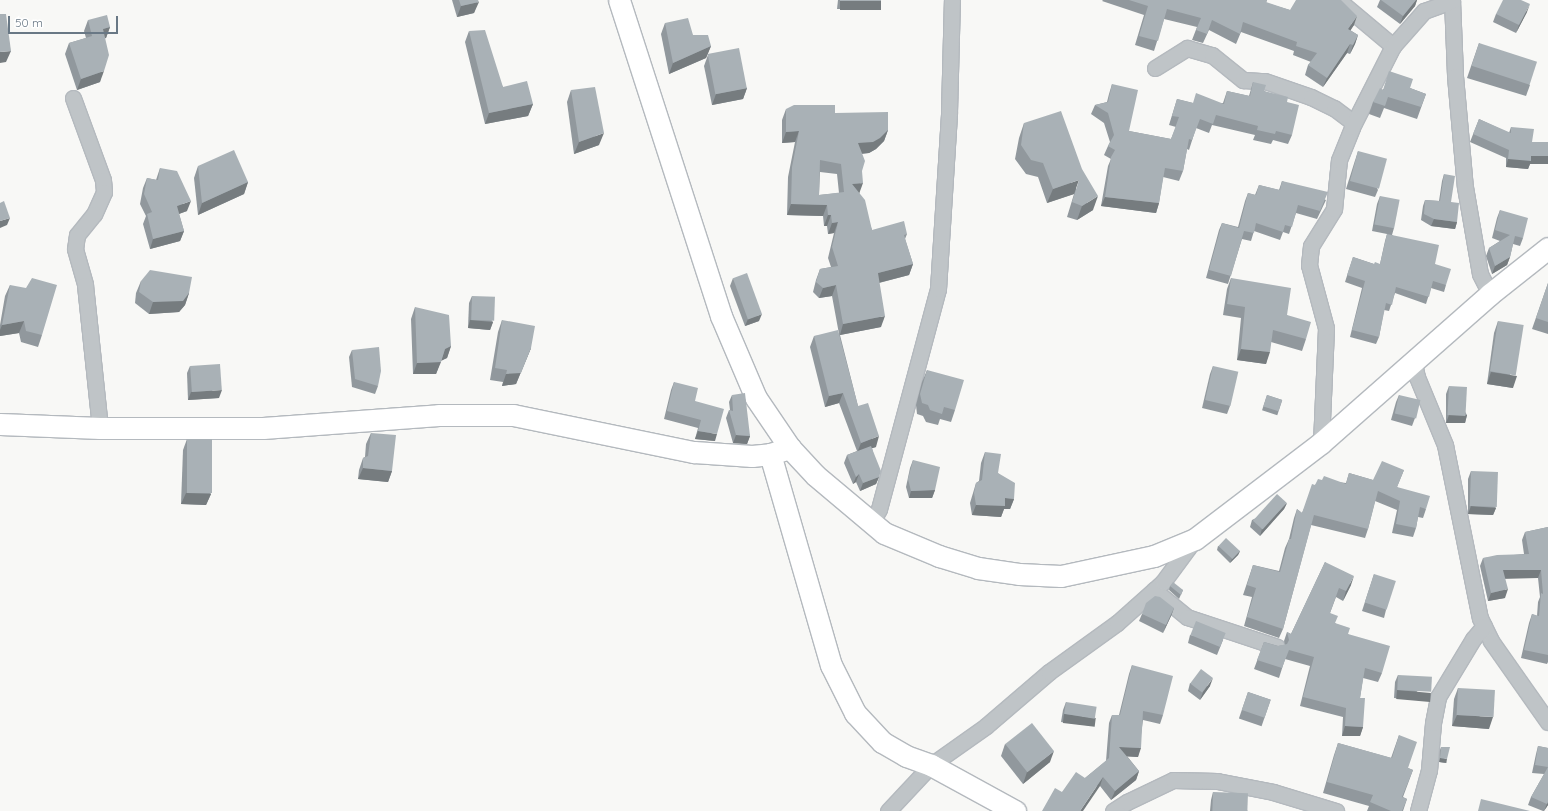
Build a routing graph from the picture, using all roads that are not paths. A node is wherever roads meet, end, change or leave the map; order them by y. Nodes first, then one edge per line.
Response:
1 (619, 0) edge
2 (952, 0) edge
3 (1338, 0) edge
4 (1452, 1) edge
5 (1393, 46) junction
6 (1155, 68) dead end
7 (73, 98) dead end
8 (1354, 123) junction
9 (1548, 248) edge
10 (1490, 294) junction
11 (1414, 363) junction
12 (0, 424) edge
13 (100, 428) junction
14 (1321, 443) junction
15 (790, 448) junction
16 (770, 454) junction
17 (871, 523) junction
18 (1195, 539) junction
19 (1154, 590) junction
20 (1484, 626) junction
21 (1278, 647) edge
22 (1548, 722) edge
23 (931, 765) junction
24 (888, 811) edge
25 (1016, 811) edge
26 (1113, 811) edge
27 (1336, 811) edge
28 (1418, 811) edge

1 - 15 main road
2 - 17 street
3 - 5 street
4 - 5 street
4 - 10 street
5 - 8 street
6 - 8 street
7 - 13 street
8 - 14 street
9 - 10 main road
10 - 11 main road
11 - 14 main road
11 - 20 street
12 - 13 main road
13 - 16 main road
14 - 18 main road
15 - 16 main road
15 - 17 main road
16 - 23 main road
17 - 18 main road
18 - 19 street
19 - 21 street
19 - 23 street
20 - 22 street
20 - 28 street
23 - 24 street
23 - 25 main road
26 - 27 street

